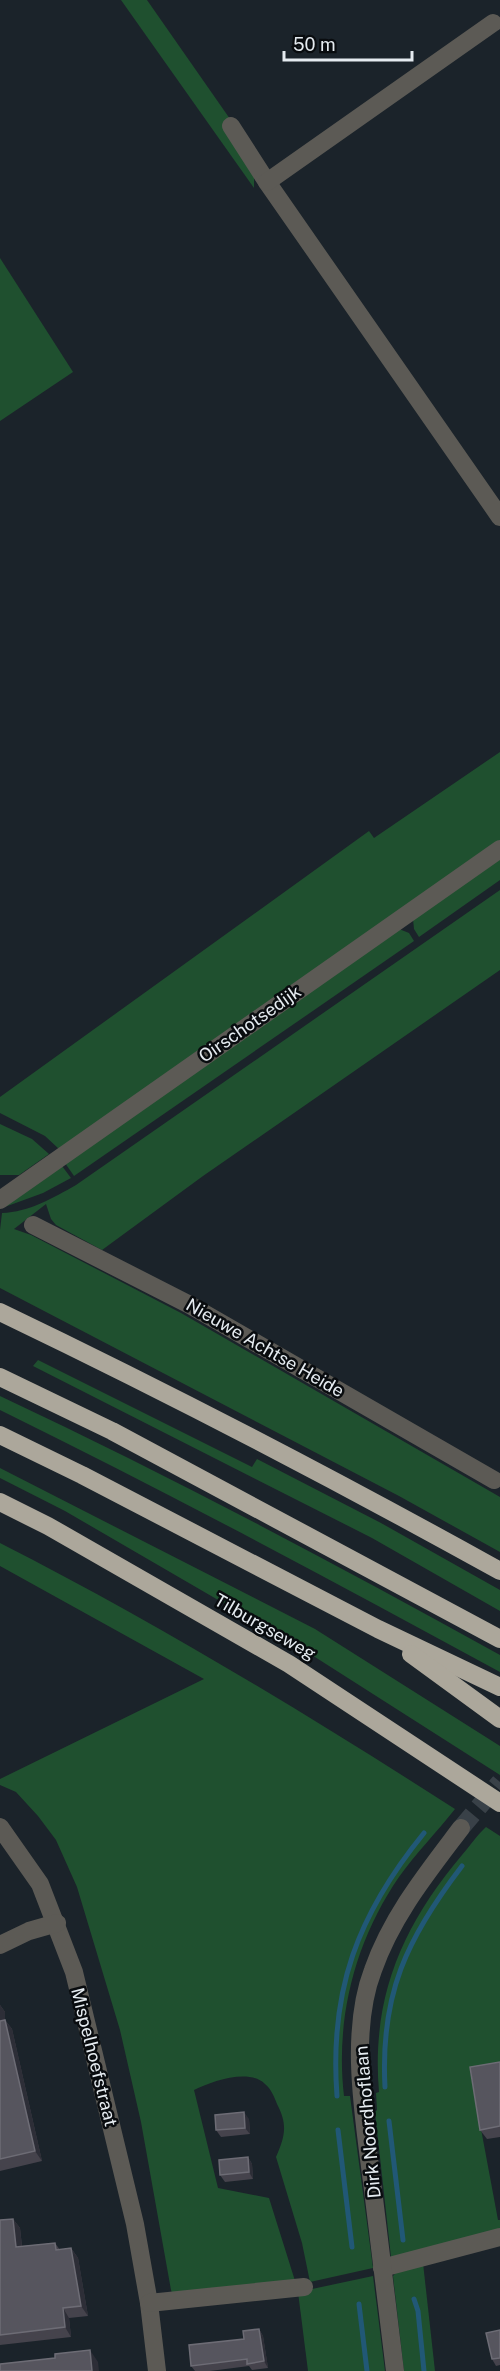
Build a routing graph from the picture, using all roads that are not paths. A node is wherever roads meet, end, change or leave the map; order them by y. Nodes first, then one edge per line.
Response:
1 (493, 23) dead end
2 (231, 126) dead end
3 (267, 182) junction
4 (500, 517) edge
5 (500, 849) edge
6 (0, 1200) edge
7 (33, 1225) dead end
8 (0, 1312) edge
9 (0, 1377) edge
10 (0, 1435) edge
11 (494, 1479) dead end
12 (0, 1502) edge
13 (500, 1571) edge
14 (378, 1629) junction
15 (500, 1640) edge
16 (500, 1687) edge
17 (500, 1719) edge
18 (500, 1803) edge
19 (0, 1827) edge
20 (461, 1828) tunnel mouth
21 (57, 1923) junction
22 (0, 1945) edge
23 (500, 2237) edge
24 (382, 2268) junction
25 (304, 2287) dead end
26 (149, 2303) junction
27 (157, 2371) edge
28 (395, 2371) edge

1 - 3 street
2 - 3 street
3 - 4 street
5 - 6 street, Oirschotsedijk
7 - 11 street, Nieuwe Achtse Heide
8 - 13 highway
9 - 15 highway
10 - 14 highway
12 - 18 highway, Tilburgseweg
14 - 16 highway
14 - 17 highway
19 - 21 street, Mispelhoefstraat
20 - 24 street, Dirk Noordhoflaan
21 - 22 street
21 - 26 street, Mispelhoefstraat
23 - 24 street
24 - 28 street, Dirk Noordhoflaan
25 - 26 street
26 - 27 street, Mispelhoefstraat

